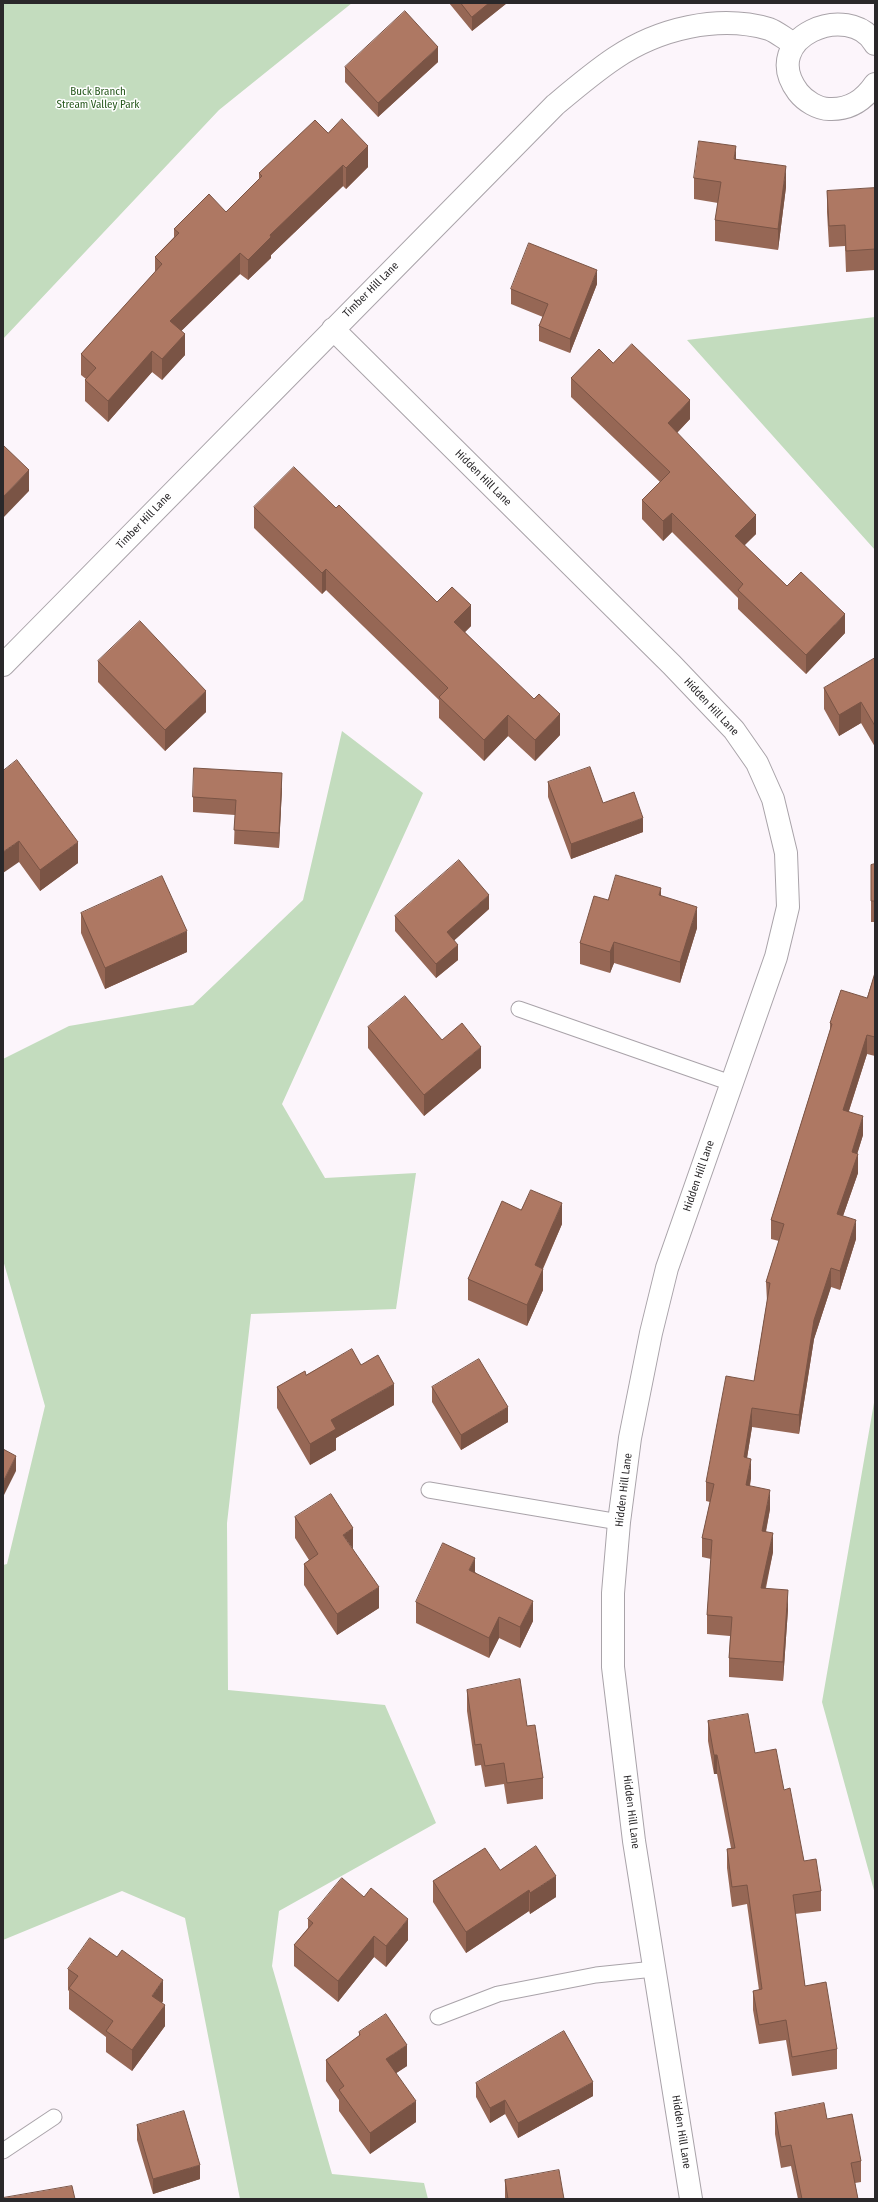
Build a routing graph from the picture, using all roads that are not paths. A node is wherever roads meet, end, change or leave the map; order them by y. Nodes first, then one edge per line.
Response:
1 (793, 43) junction
2 (875, 44) edge
3 (875, 84) edge
4 (333, 329) junction
5 (3, 665) edge
6 (519, 1009) dead end
7 (731, 1083) junction
8 (429, 1490) dead end
9 (619, 1522) junction
10 (654, 1969) junction
11 (438, 2017) dead end
12 (54, 2117) dead end
13 (3, 2151) edge
14 (691, 2199) edge

1 - 2 street
1 - 3 street
1 - 4 street, Timber Hill Lane
4 - 5 street, Timber Hill Lane
4 - 7 street, Hidden Hill Lane
6 - 7 lane
7 - 9 street, Hidden Hill Lane
8 - 9 lane
9 - 10 street, Hidden Hill Lane
10 - 11 lane
10 - 14 street, Hidden Hill Lane
12 - 13 lane

